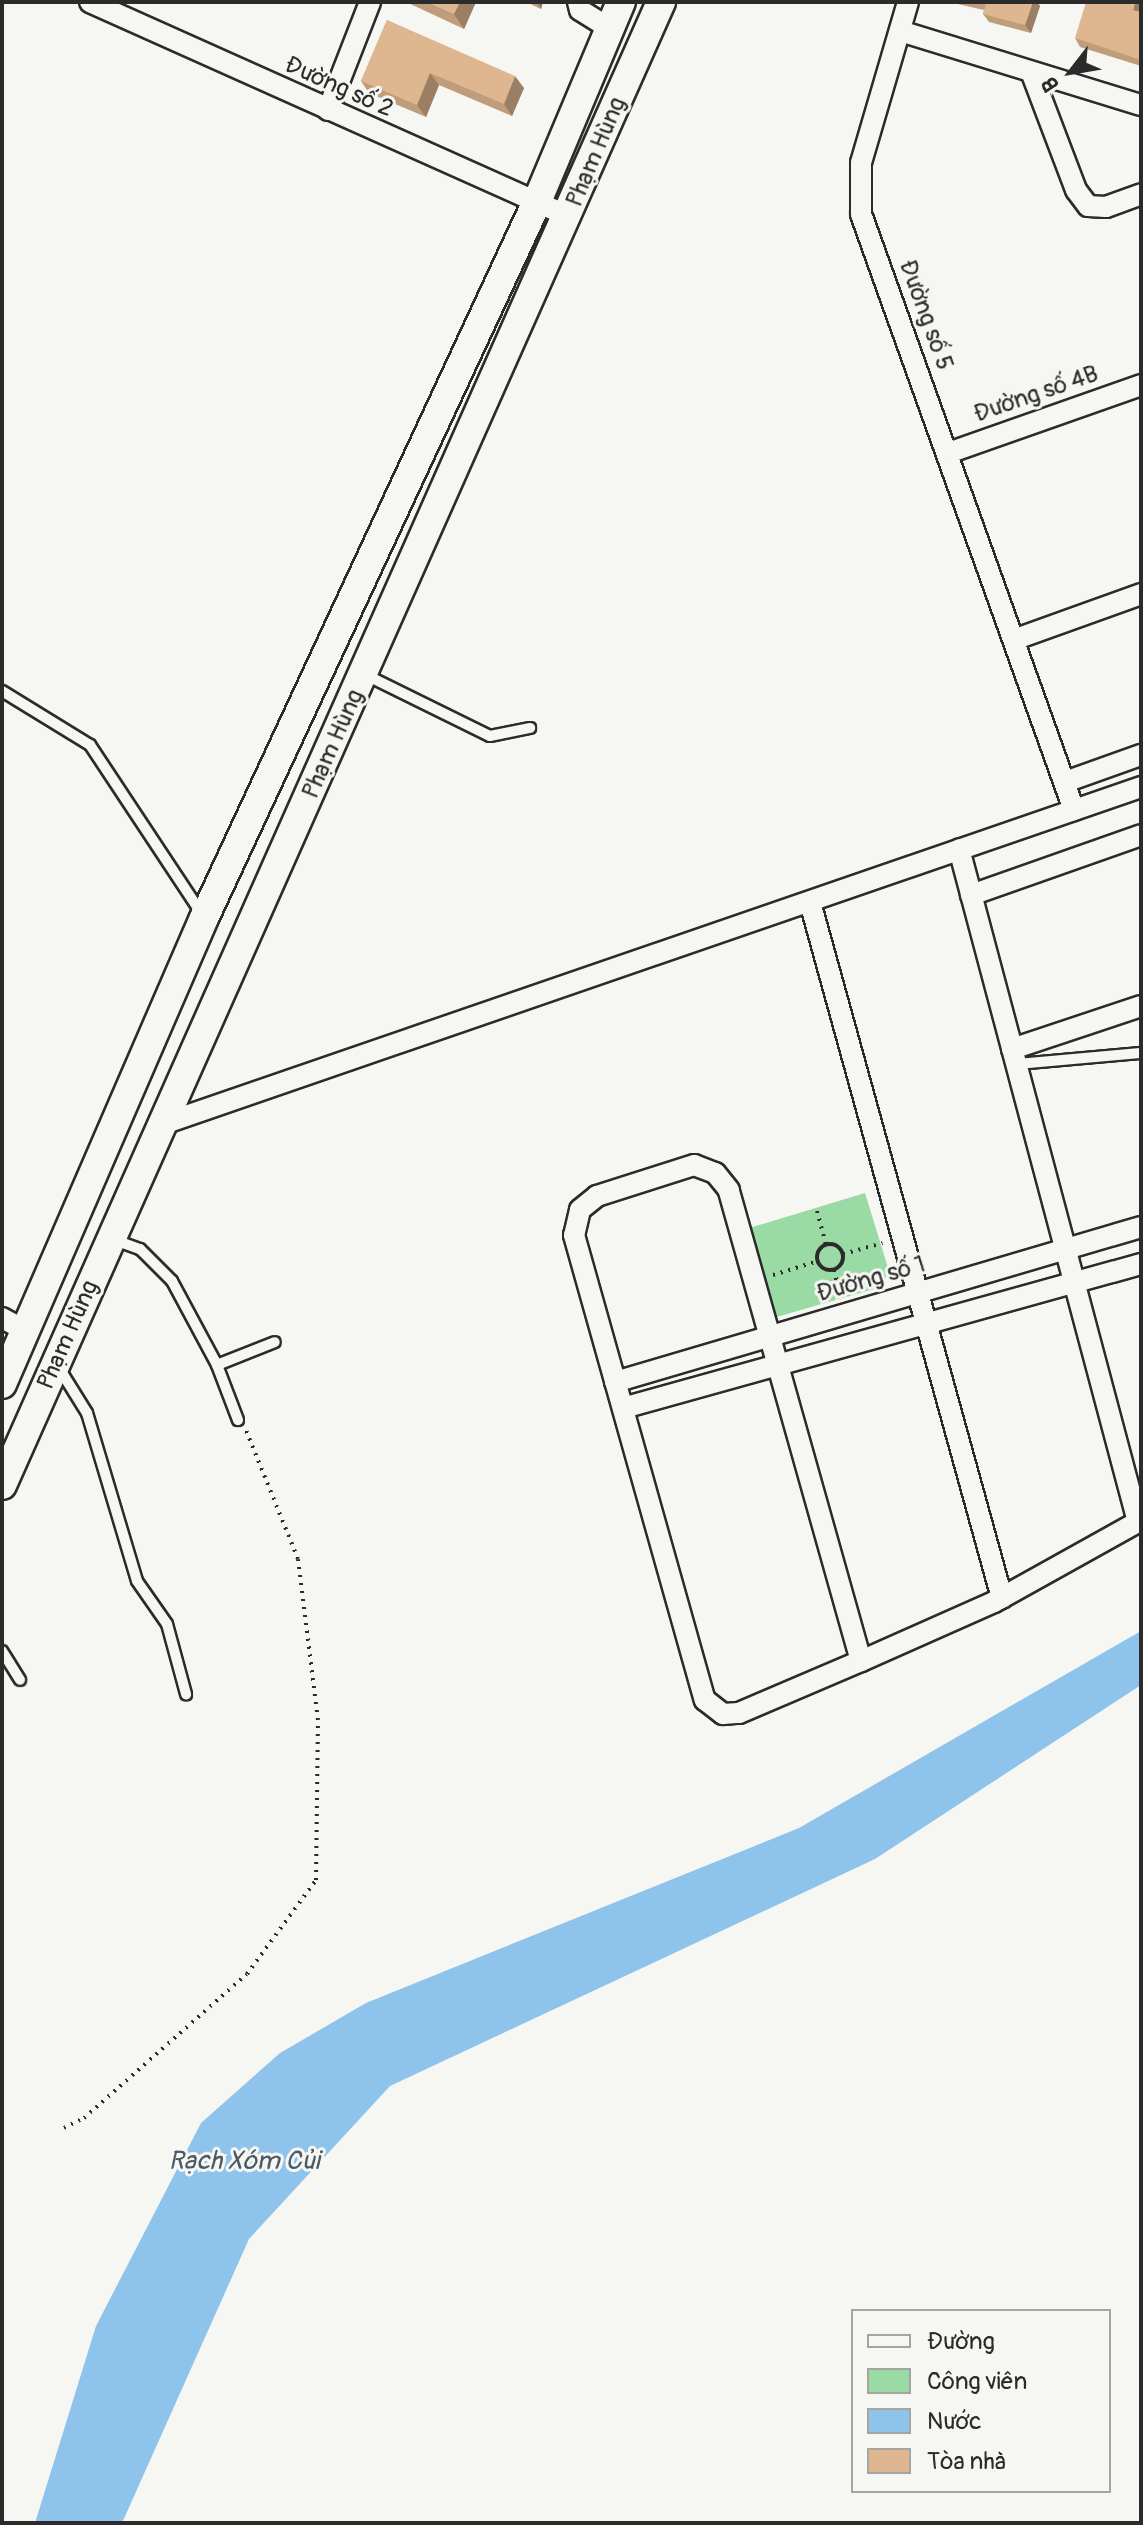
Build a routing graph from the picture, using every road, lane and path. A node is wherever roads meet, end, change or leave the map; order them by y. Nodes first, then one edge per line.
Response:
1 (90, 2) edge
2 (370, 2) edge
3 (578, 2) edge
4 (621, 2) edge
5 (661, 2) edge
6 (908, 2) edge
7 (610, 29) junction
8 (900, 31) junction
9 (1032, 74) junction
10 (1141, 105) edge
11 (328, 110) junction
12 (1141, 194) edge
13 (536, 204) junction
14 (568, 216) junction
15 (1141, 385) edge
16 (948, 453) junction
17 (1141, 594) edge
18 (1016, 639) junction
19 (364, 674) junction
20 (2, 691) edge
21 (530, 728) dead end
22 (1141, 755) edge
23 (1065, 782) junction
24 (1141, 787) edge
25 (1074, 810) junction
26 (1141, 835) edge
27 (959, 849) junction
28 (971, 895) junction
29 (810, 902) junction
30 (204, 918) junction
31 (1141, 1006) edge
32 (1141, 1053) edge
33 (1014, 1056) junction
34 (160, 1125) junction
35 (817, 1211) dead end
36 (1141, 1227) edge
37 (902, 1237) junction
38 (110, 1238) junction
39 (826, 1244) junction
40 (1066, 1249) junction
41 (843, 1254) junction
42 (818, 1261) junction
43 (1141, 1264) edge
44 (834, 1270) junction
45 (756, 1280) junction
46 (1074, 1282) junction
47 (917, 1293) junction
48 (845, 1314) junction
49 (14, 1324) edge
50 (926, 1324) junction
51 (771, 1336) junction
52 (275, 1342) dead end
53 (56, 1363) junction
54 (779, 1364) junction
55 (217, 1365) junction
56 (615, 1382) junction
57 (2, 1384) edge
58 (623, 1408) junction
59 (242, 1424) joint
60 (2, 1485) edge
61 (1002, 1598) junction
62 (2, 1651) edge
63 (861, 1661) junction
64 (20, 1680) dead end
65 (186, 1694) dead end
66 (64, 2128) dead end

1 - 11 street, Đường số 2
2 - 11 street
3 - 7 street
4 - 7 main road, Phạm Hùng
5 - 14 main road, Phạm Hùng
6 - 8 street, Đường số 5
7 - 13 main road, Phạm Hùng
8 - 9 street
8 - 16 street, Đường số 5
9 - 10 street
9 - 12 street
11 - 13 street, Đường số 2
13 - 14 street, Đường số 2
13 - 30 main road, Phạm Hùng
14 - 19 main road, Phạm Hùng
15 - 16 street, Đường số 4B
16 - 18 street, Đường số 5
17 - 18 street
18 - 23 street, Đường số 5
19 - 21 lane
19 - 34 main road, Phạm Hùng
20 - 30 lane
22 - 23 street
23 - 25 street, Đường số 5
24 - 25 street
25 - 27 street
26 - 28 street
27 - 28 street
27 - 29 street
28 - 33 street
29 - 34 street
29 - 37 street
30 - 49 main road, Phạm Hùng
31 - 33 street
32 - 33 lane
33 - 40 street
34 - 38 main road, Phạm Hùng
35 - 39 path
36 - 40 street, Đường số 1
37 - 41 path
37 - 47 street
38 - 53 main road, Phạm Hùng
38 - 55 lane
39 - 41 path
39 - 42 path
40 - 46 street
40 - 47 street, Đường số 1
41 - 44 path
42 - 44 path
42 - 45 path
43 - 46 street
44 - 48 path
45 - 51 street
45 - 56 street
46 - 50 street
46 - 61 street
47 - 48 street, Đường số 1
47 - 50 street
48 - 51 street, Đường số 1
49 - 57 main road, Phạm Hùng
50 - 54 street
50 - 61 street
51 - 54 street
51 - 56 street, Đường số 1
52 - 55 lane
53 - 60 main road, Phạm Hùng
53 - 65 lane
54 - 58 street
54 - 63 street
55 - 59 lane
56 - 58 street
58 - 63 street
59 - 66 path
61 - 63 street
62 - 64 lane

